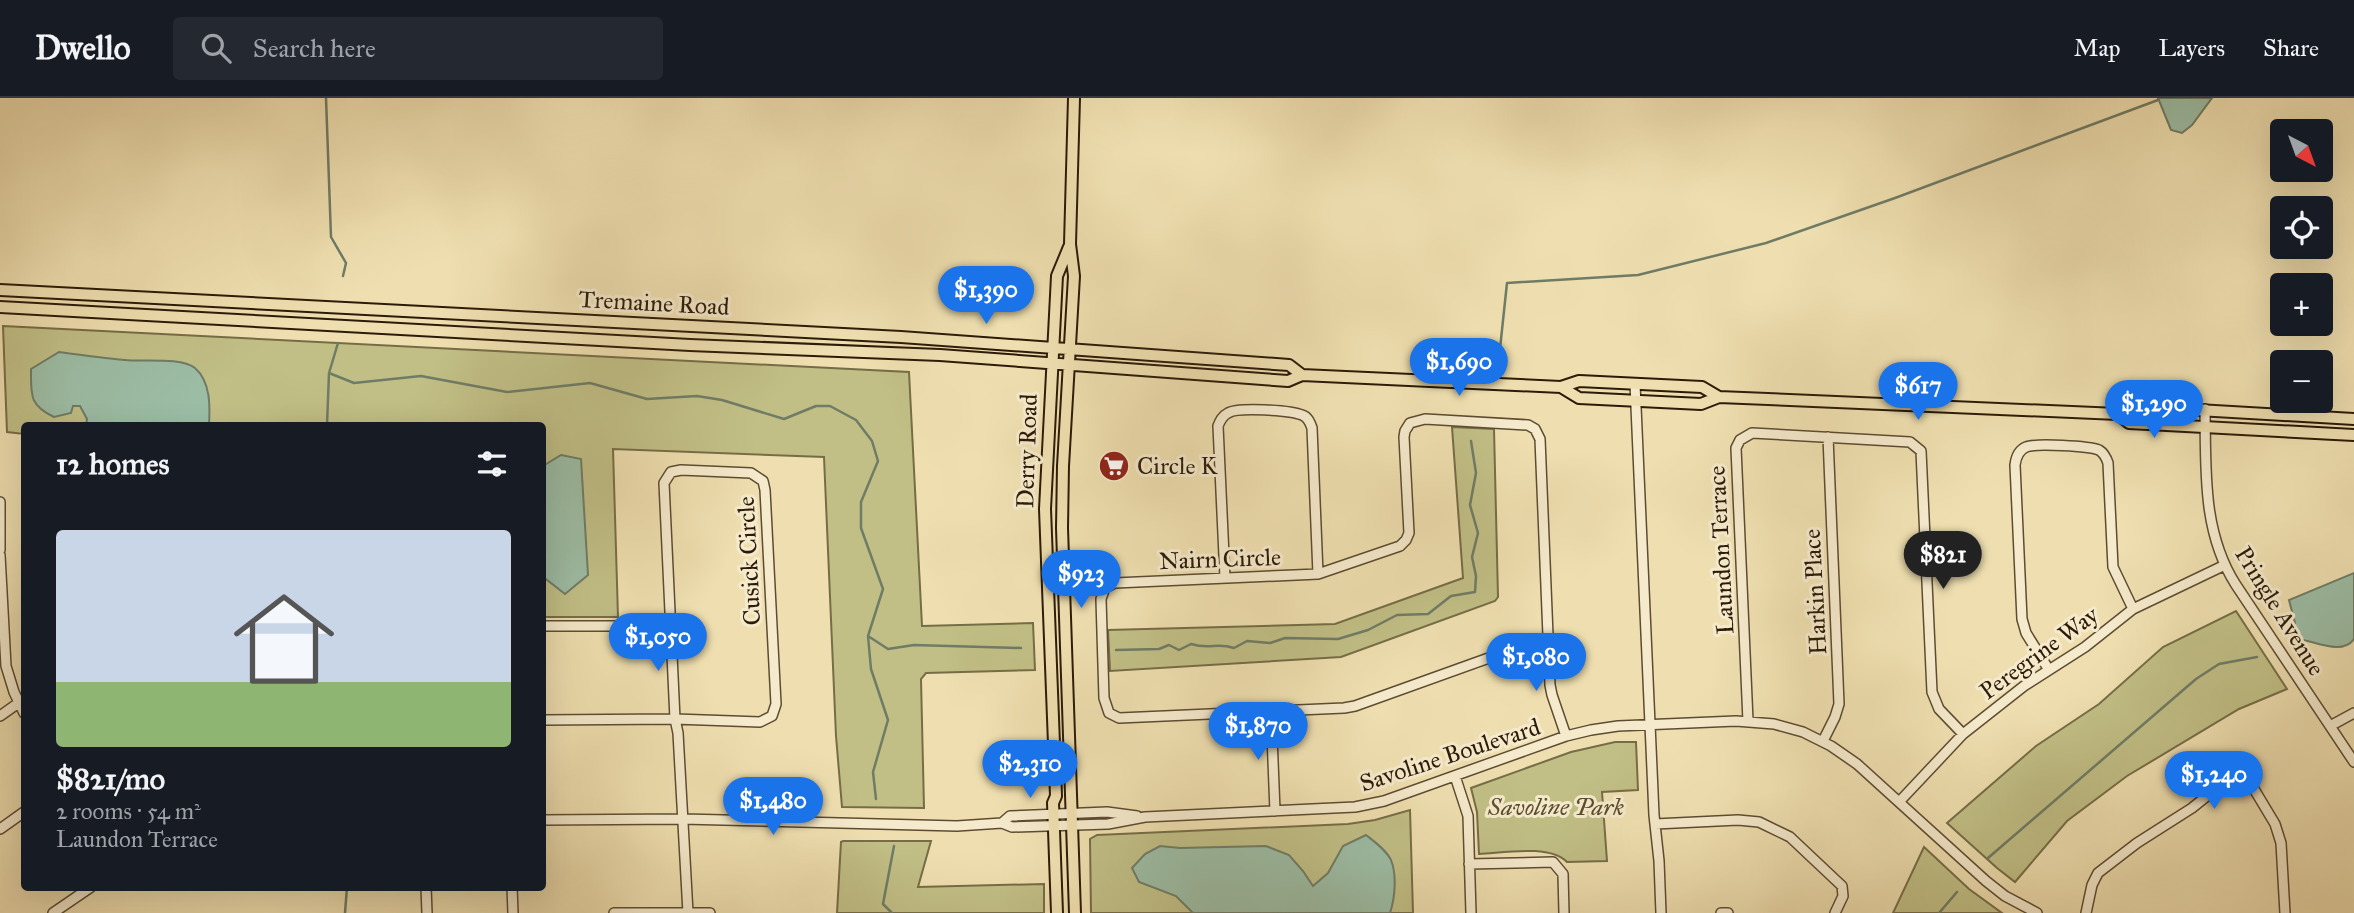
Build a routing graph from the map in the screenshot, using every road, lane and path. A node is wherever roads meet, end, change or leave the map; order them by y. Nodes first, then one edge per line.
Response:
1 (1074, 98) edge
2 (1070, 244) junction
3 (0, 289) edge
4 (0, 307) edge
5 (1053, 347) junction
6 (1069, 348) junction
7 (1052, 363) junction
8 (1068, 364) junction
9 (1302, 374) junction
10 (1635, 384) junction
11 (1561, 387) junction
12 (1719, 397) junction
13 (1635, 399) junction
14 (2205, 409) junction
15 (2118, 414) junction
16 (2354, 419) edge
17 (2205, 427) junction
18 (2354, 435) edge
19 (1828, 437) junction
20 (0, 502) edge
21 (1, 533) edge
22 (0, 553) edge
23 (2225, 565) junction
24 (1318, 574) junction
25 (1225, 578) junction
26 (2133, 609) junction
27 (546, 626) edge
28 (671, 626) junction
29 (1549, 642) junction
30 (2049, 670) junction
31 (21, 699) edge
32 (21, 702) edge
33 (1271, 711) junction
34 (2354, 713) edge
35 (0, 716) edge
36 (675, 719) junction
37 (546, 720) edge
38 (1748, 721) junction
39 (1650, 724) junction
40 (2330, 726) junction
41 (1962, 734) junction
42 (1566, 736) junction
43 (1823, 741) junction
44 (2354, 762) edge
45 (1455, 776) junction
46 (1899, 802) junction
47 (1275, 811) junction
48 (1072, 813) junction
49 (21, 814) edge
50 (1145, 817) junction
51 (546, 820) edge
52 (683, 820) junction
53 (1054, 820) junction
54 (1655, 824) junction
55 (1072, 825) junction
56 (0, 828) edge
57 (1469, 864) junction
58 (85, 891) edge
59 (426, 891) edge
60 (512, 891) edge
61 (53, 913) edge
62 (427, 913) edge
63 (513, 913) edge
64 (614, 913) edge
65 (688, 913) edge
66 (710, 913) edge
67 (1057, 913) edge
68 (1075, 913) edge
69 (1471, 913) edge
70 (1564, 913) edge
71 (1661, 913) edge
72 (1721, 913) edge
73 (1728, 913) edge
74 (1835, 913) edge
75 (2037, 913) edge
76 (2086, 913) edge
77 (2285, 913) edge

1 - 2 main road, Derry Road
2 - 5 main road, Derry Road
2 - 6 main road, Derry Road
3 - 5 main road, Tremaine Road
4 - 7 main road, Tremaine Road
5 - 6 main road, Tremaine Road
5 - 7 main road, Derry Road
6 - 8 main road, Derry Road
6 - 9 main road, Tremaine Road
7 - 8 main road, Tremaine Road
7 - 53 main road, Derry Road
8 - 9 main road, Tremaine Road
8 - 48 main road, Derry Road
9 - 11 main road, Tremaine Road
10 - 11 main road, Tremaine Road
10 - 12 main road, Tremaine Road
10 - 13 street
11 - 13 main road, Tremaine Road
12 - 13 main road, Tremaine Road
12 - 15 main road, Tremaine Road
13 - 39 street
14 - 15 main road, Tremaine Road
14 - 16 main road, Tremaine Road
14 - 17 street, Pringle Avenue
15 - 17 main road, Tremaine Road
17 - 18 main road, Tremaine Road
17 - 23 street, Pringle Avenue
19 - 38 street, Laundon Terrace
19 - 41 street, Laundon Terrace
19 - 43 street, Harkin Place
20 - 21 street
21 - 22 street
22 - 31 street
23 - 26 street, Peregrine Way
23 - 40 street, Pringle Avenue
24 - 25 street, Nairn Circle
24 - 25 street
24 - 29 street, Nairn Circle
25 - 33 street, Nairn Circle
26 - 30 street, Peregrine Way
26 - 30 street
27 - 28 street
28 - 36 street, Cusick Circle
28 - 36 street, Cusick Circle
29 - 33 street, Nairn Circle
29 - 42 street, Nairn Circle
30 - 41 street, Peregrine Way
32 - 35 street
33 - 47 street
34 - 40 street
36 - 37 street
36 - 52 street, Cusick Circle
38 - 39 street, Savoline Boulevard
38 - 43 street, Savoline Boulevard
39 - 42 street, Savoline Boulevard
39 - 54 street
40 - 44 street, Pringle Avenue
41 - 46 street, Peregrine Way
42 - 45 street, Savoline Boulevard
43 - 46 street, Savoline Boulevard
45 - 47 street, Savoline Boulevard
45 - 57 street
46 - 75 street, Savoline Boulevard
47 - 50 street, Savoline Boulevard
48 - 50 street, Savoline Boulevard
48 - 53 street, Savoline Boulevard
48 - 55 main road, Derry Road
49 - 56 street
50 - 55 street, Savoline Boulevard
51 - 52 street, Savoline Boulevard
52 - 53 street, Savoline Boulevard
52 - 65 street, Cusick Circle
53 - 55 street, Savoline Boulevard
53 - 67 main road, Derry Road
54 - 71 street
54 - 74 street
55 - 68 main road, Derry Road
57 - 69 street
57 - 70 street
58 - 61 street
59 - 62 street
60 - 63 street
64 - 65 street
65 - 66 street
72 - 73 street
76 - 77 street

